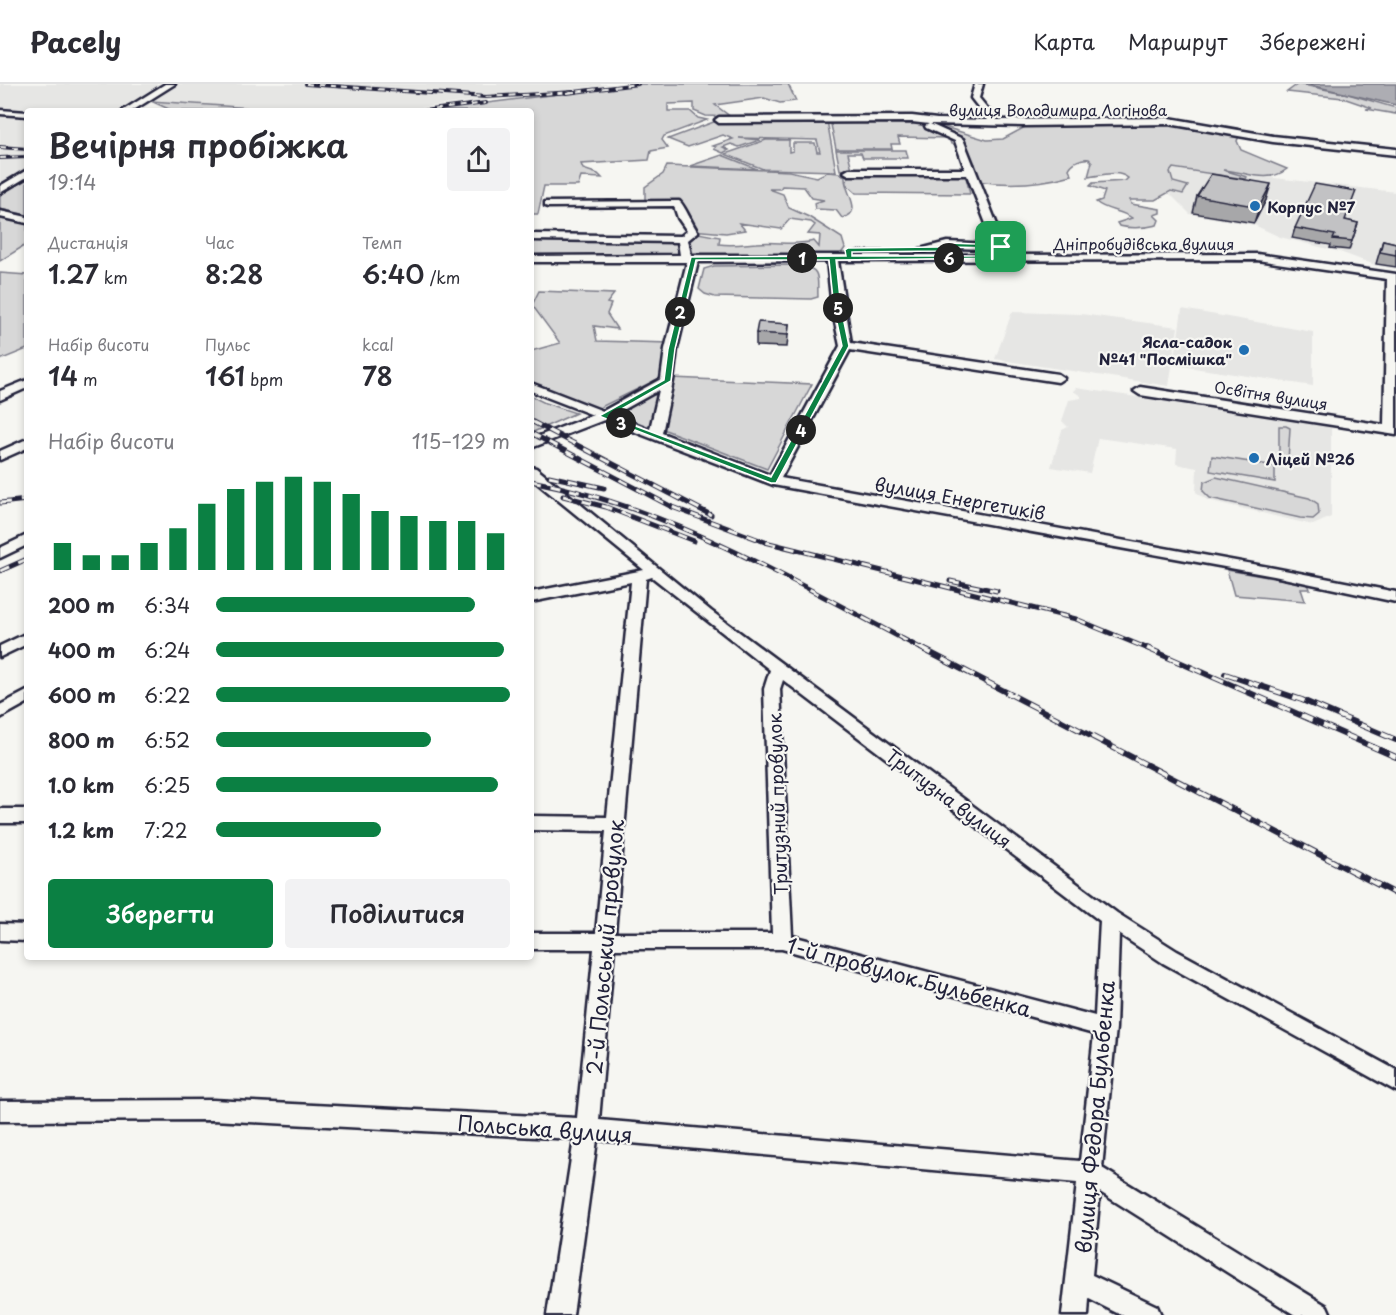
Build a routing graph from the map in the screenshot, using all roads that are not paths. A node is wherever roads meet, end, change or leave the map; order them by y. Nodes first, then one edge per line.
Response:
1 (171, 84) edge
2 (979, 84) edge
3 (131, 108) edge
4 (0, 112) edge
5 (24, 114) edge
6 (912, 119) junction
7 (719, 120) dead end
8 (994, 122) junction
9 (1396, 152) edge
10 (849, 172) dead end
11 (970, 172) junction
12 (24, 175) edge
13 (0, 190) edge
14 (548, 204) dead end
15 (0, 214) edge
16 (24, 219) edge
17 (534, 237) edge
18 (682, 239) junction
19 (1001, 247) junction
20 (832, 258) junction
21 (849, 258) junction
22 (1005, 258) junction
23 (534, 259) edge
24 (690, 259) junction
25 (1394, 277) edge
26 (846, 346) junction
27 (1058, 378) dead end
28 (667, 381) junction
29 (24, 385) edge
30 (534, 388) edge
31 (1140, 391) dead end
32 (0, 396) edge
33 (603, 416) junction
34 (1393, 430) edge
35 (655, 434) junction
36 (534, 443) edge
37 (24, 444) edge
38 (0, 456) edge
39 (534, 474) edge
40 (773, 481) junction
41 (24, 541) edge
42 (0, 554) edge
43 (646, 575) junction
44 (534, 596) edge
45 (1396, 597) edge
46 (24, 640) edge
47 (0, 652) edge
48 (778, 669) junction
49 (24, 698) edge
50 (0, 712) edge
51 (0, 816) edge
52 (24, 816) edge
53 (534, 823) edge
54 (616, 824) junction
55 (1110, 918) junction
56 (0, 932) edge
57 (24, 933) edge
58 (534, 941) edge
59 (782, 941) junction
60 (605, 942) junction
61 (1105, 1028) junction
62 (1396, 1081) edge
63 (0, 1110) edge
64 (586, 1129) junction
65 (1089, 1173) junction
66 (1078, 1281) junction
67 (560, 1315) edge
68 (1075, 1315) edge
69 (1148, 1315) edge
70 (1318, 1315) edge

1 - 3 street
2 - 8 street
4 - 5 street
6 - 7 street, вулиця Володимира Логінова
6 - 8 street, вулиця Володимира Логінова
6 - 11 street
8 - 9 street, вулиця Володимира Логінова
10 - 11 street
11 - 19 street
12 - 13 street
14 - 18 street
15 - 16 street
17 - 18 street
18 - 24 street
19 - 21 street
19 - 22 street
20 - 21 street, Дніпробудівська вулиця
20 - 24 street, Дніпробудівська вулиця
20 - 26 street
21 - 22 street, Дніпробудівська вулиця
22 - 25 street, Дніпробудівська вулиця
23 - 24 street, Дніпробудівська вулиця
24 - 28 street
25 - 34 street
26 - 27 street
26 - 40 street
28 - 33 street
28 - 35 street
29 - 32 street
30 - 33 street, вулиця Енергетиків
31 - 34 street, Освітня вулиця
33 - 35 street, вулиця Енергетиків
33 - 36 street
35 - 40 street, вулиця Енергетиків
37 - 38 street
39 - 43 street, Тритузна вулиця
40 - 45 street, вулиця Енергетиків
41 - 42 street
43 - 44 street
43 - 48 street, Тритузна вулиця
43 - 54 street, 2-й Польський провулок
46 - 47 street
48 - 55 street, Тритузна вулиця
48 - 59 street, Тритузний провулок
49 - 50 street
51 - 52 street
53 - 54 street
54 - 60 street, 2-й Польський провулок
55 - 61 street, вулиця Федора Бульбенка
55 - 62 street, Тритузна вулиця
56 - 57 street
58 - 60 street, 1-й провулок Бульбенка
59 - 60 street, 1-й провулок Бульбенка
59 - 61 street, 1-й провулок Бульбенка
60 - 64 street, 2-й Польський провулок
61 - 65 street, вулиця Федора Бульбенка
63 - 64 street, Польська вулиця
64 - 65 street, Польська вулиця
64 - 67 street, 2-й Польський провулок
65 - 66 street, вулиця Федора Бульбенка
65 - 70 street
66 - 68 street, вулиця Федора Бульбенка
66 - 69 street

